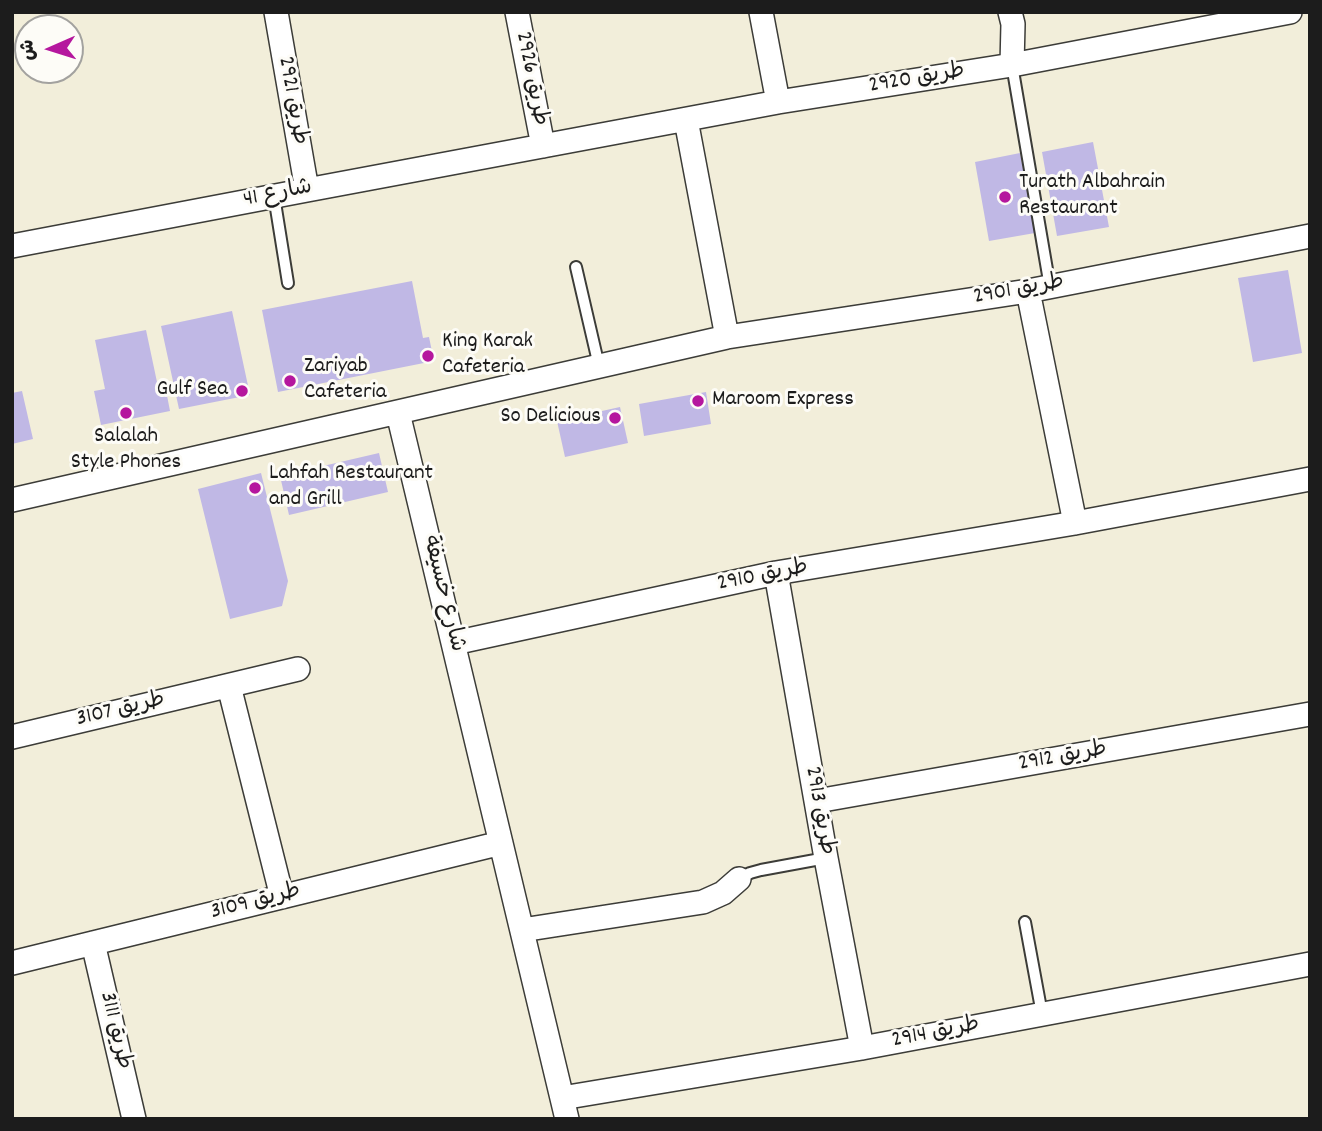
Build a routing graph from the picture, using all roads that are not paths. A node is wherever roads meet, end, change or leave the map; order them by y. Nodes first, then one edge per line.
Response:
1 (276, 12) edge
2 (517, 12) edge
3 (761, 12) edge
4 (1010, 12) edge
5 (1290, 12) edge
6 (1012, 65) junction
7 (778, 102) junction
8 (686, 120) junction
9 (543, 146) junction
10 (307, 190) junction
11 (274, 196) junction
12 (1310, 236) edge
13 (12, 246) edge
14 (576, 267) dead end
15 (288, 283) dead end
16 (1039, 289) junction
17 (727, 337) junction
18 (599, 366) junction
19 (398, 413) junction
20 (1310, 479) edge
21 (12, 500) edge
22 (1075, 523) junction
23 (776, 573) junction
24 (454, 643) junction
25 (298, 669) dead end
26 (229, 686) junction
27 (1310, 714) edge
28 (12, 737) edge
29 (817, 802) junction
30 (501, 843) junction
31 (826, 858) junction
32 (739, 879) joint
33 (282, 897) junction
34 (1025, 922) dead end
35 (522, 930) junction
36 (93, 943) junction
37 (12, 963) edge
38 (1310, 964) edge
39 (1042, 1014) junction
40 (862, 1048) junction
41 (564, 1109) edge
42 (134, 1119) edge

1 - 10 street, طريق 2921
2 - 9 street, طريق 2926
3 - 7 street
4 - 6 street
5 - 6 street, طريق 2920
6 - 7 street, طريق 2920
6 - 16 lane
7 - 8 street, طريق 2920
8 - 9 street, طريق 2920
8 - 17 street
9 - 10 street, شارع 41
10 - 11 street, شارع 41
11 - 13 street, شارع 41
11 - 15 lane
12 - 16 street, طريق 2901
14 - 18 lane
16 - 17 street, طريق 2901
16 - 22 street
17 - 18 street, طريق 2901
18 - 19 street, طريق 2901
19 - 21 street
19 - 24 street, شارع خسيفة
20 - 22 street, طريق 2910
22 - 23 street, طريق 2910
23 - 24 street, طريق 2910
23 - 29 street, طريق 2913
24 - 30 street, شارع خسيفة
25 - 26 street, طريق 3107
26 - 28 street, طريق 3107
26 - 33 street
27 - 29 street, طريق 2912
29 - 31 street, طريق 2913
30 - 33 street, طريق 3109
30 - 35 street, شارع خسيفة
31 - 32 lane
31 - 40 street, طريق 2913
32 - 35 street
33 - 36 street, طريق 3109
34 - 39 lane
35 - 41 street, شارع خسيفة
36 - 37 street, طريق 3109
36 - 42 street, طريق 3111
38 - 39 street, طريق 2914
39 - 40 street, طريق 2914
40 - 41 street, طريق 2914

